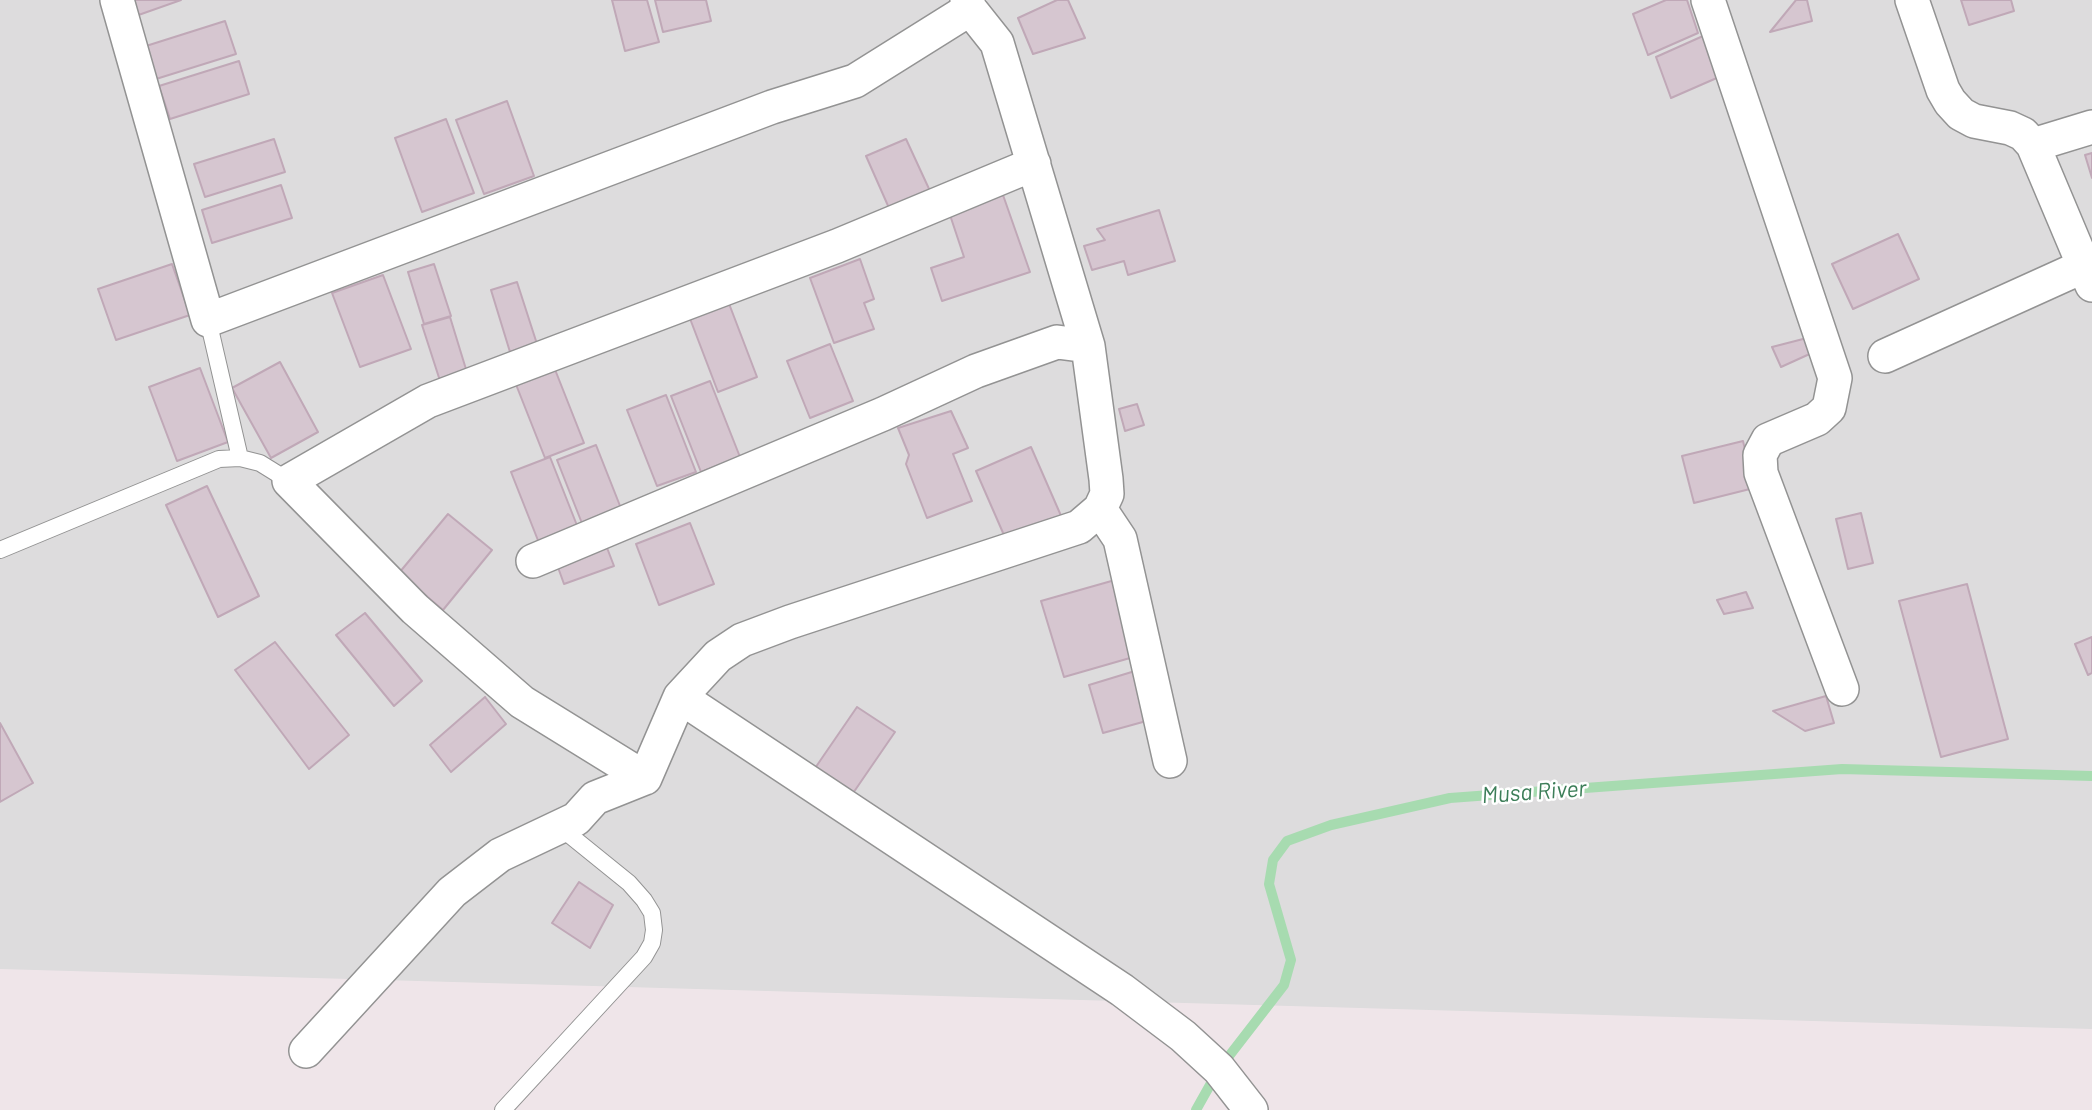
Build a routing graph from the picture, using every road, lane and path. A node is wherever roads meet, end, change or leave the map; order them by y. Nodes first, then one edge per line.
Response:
1 (117, 0) edge
2 (1708, 0) edge
3 (1912, 0) edge
4 (969, 4) edge
5 (2092, 127) edge
6 (2033, 145) junction
7 (1034, 164) junction
8 (2088, 276) edge
9 (208, 320) junction
10 (1087, 346) junction
11 (1885, 356) dead end
12 (240, 458) junction
13 (289, 481) junction
14 (1100, 509) junction
15 (0, 550) edge
16 (533, 561) dead end
17 (1842, 689) dead end
18 (680, 697) junction
19 (1170, 761) dead end
20 (645, 778) junction
21 (561, 828) junction
22 (306, 1051) dead end
23 (503, 1110) edge
24 (1251, 1110) edge

1 - 9 street
2 - 17 street
3 - 6 street
4 - 7 street
4 - 9 street
5 - 6 street
6 - 8 street
7 - 10 street
7 - 13 street
8 - 11 street
9 - 12 lane
10 - 14 street
10 - 16 street
12 - 13 lane
12 - 15 lane
13 - 20 street
14 - 18 street
14 - 19 street
18 - 20 street
18 - 24 street
20 - 21 street
21 - 22 street
21 - 23 lane

